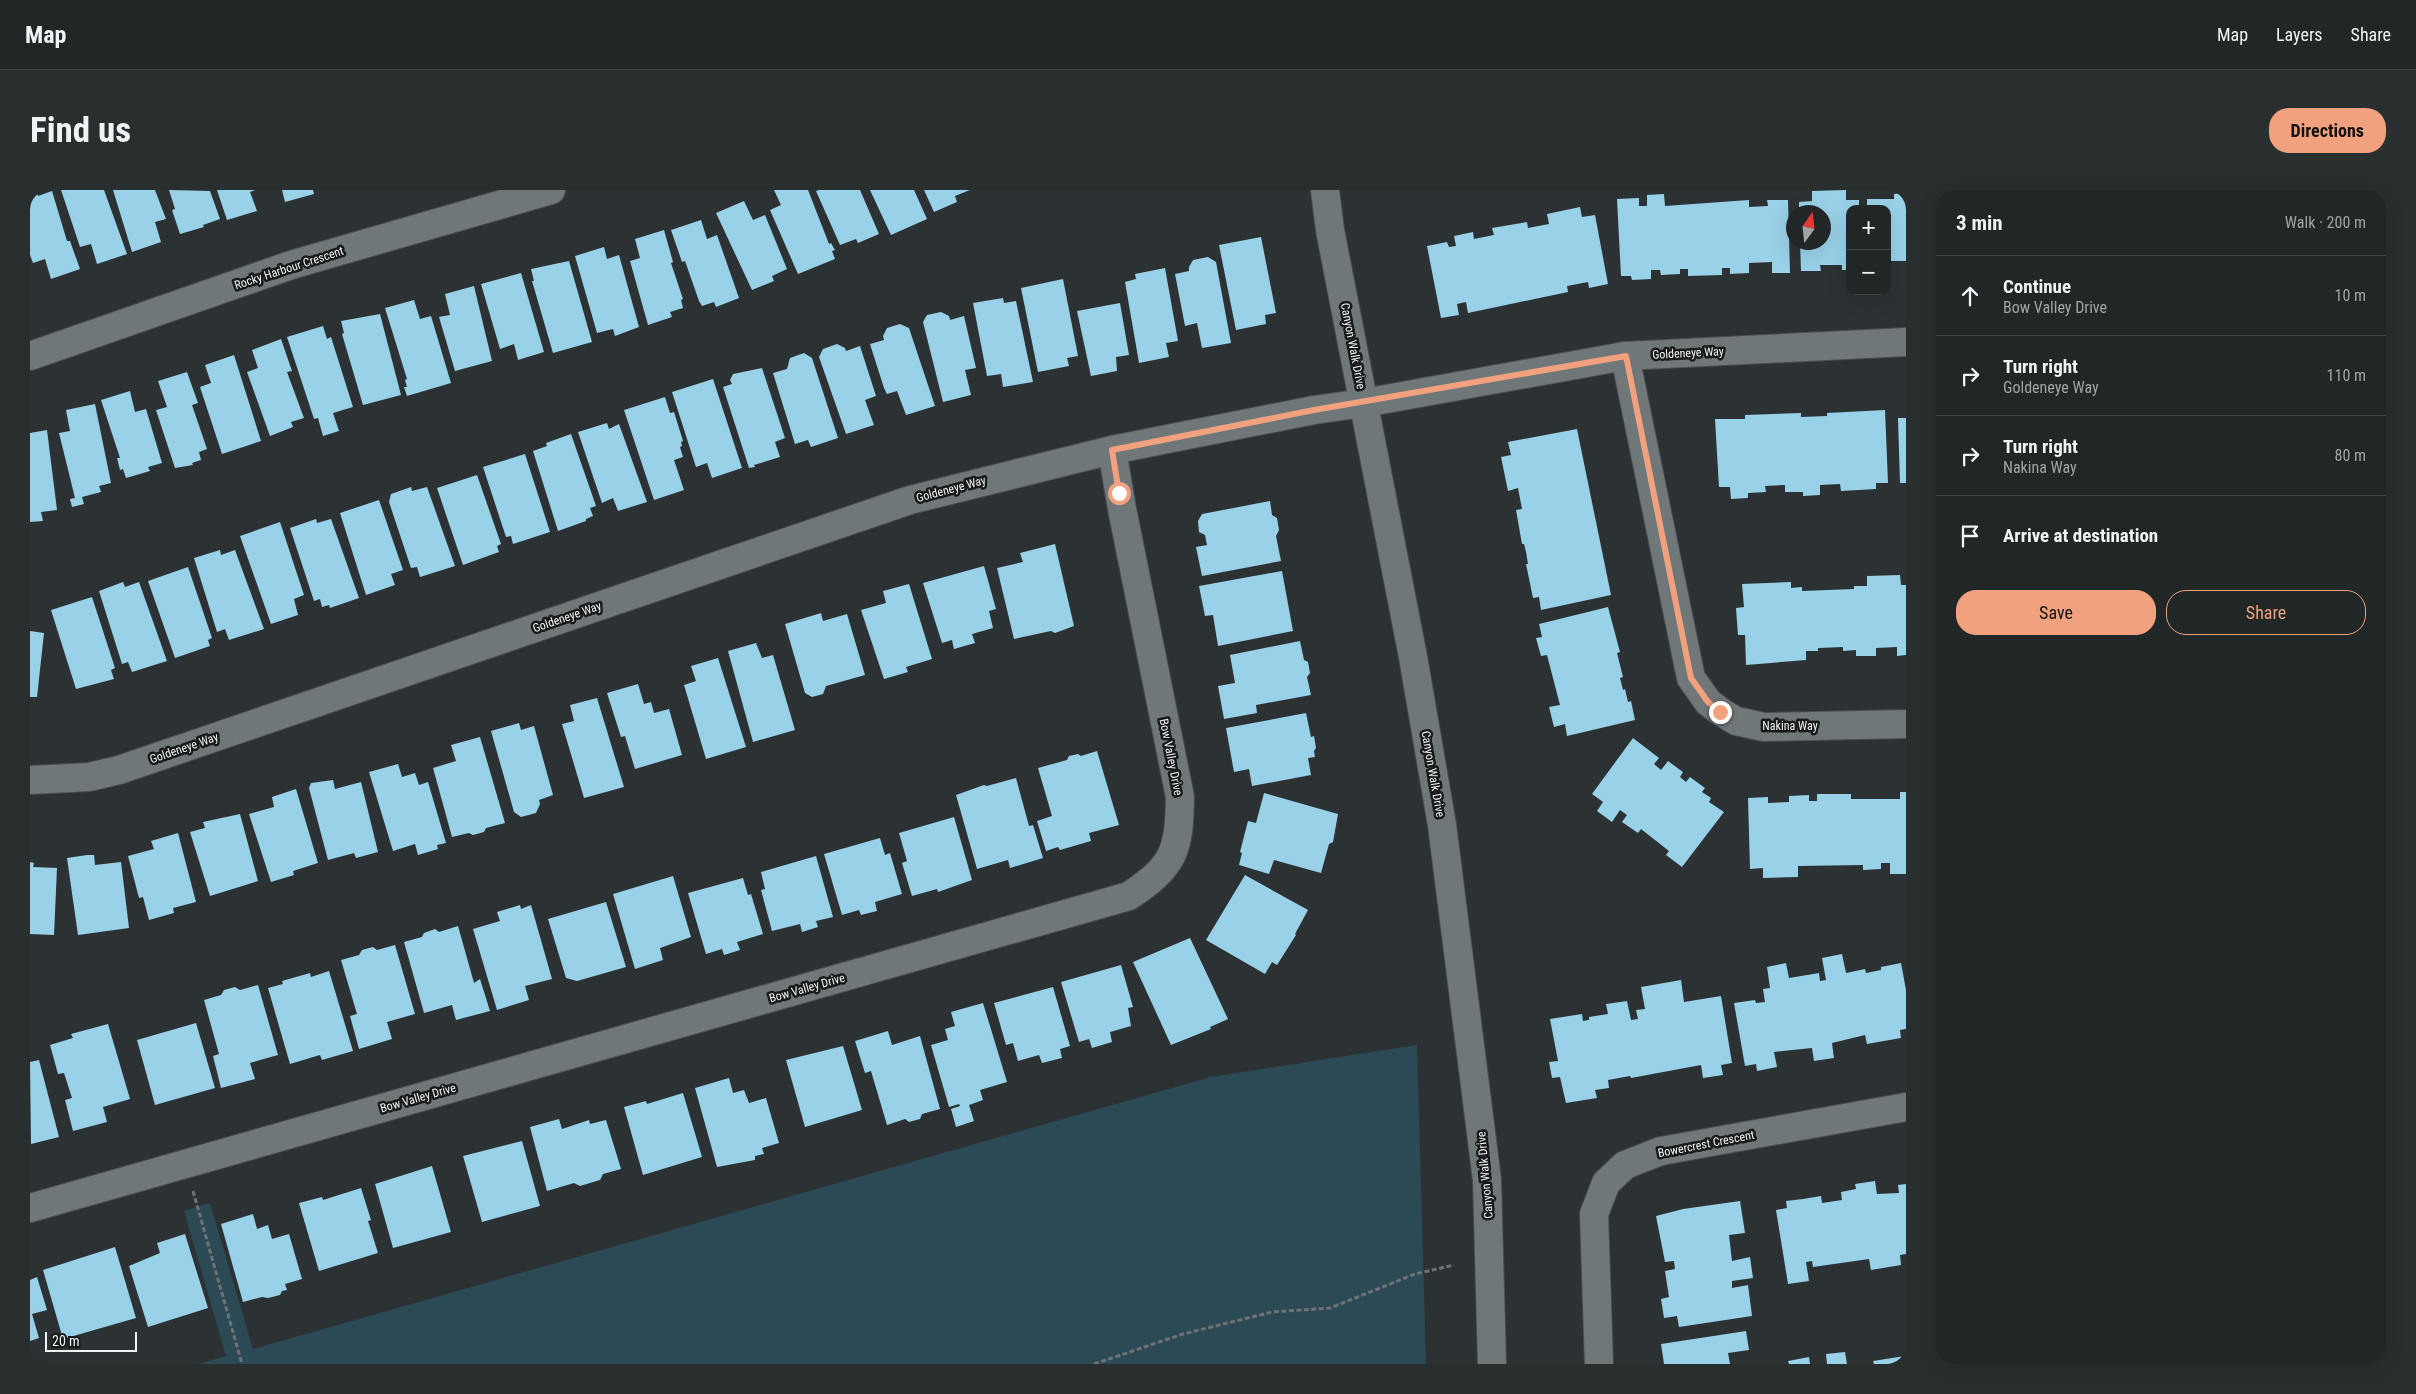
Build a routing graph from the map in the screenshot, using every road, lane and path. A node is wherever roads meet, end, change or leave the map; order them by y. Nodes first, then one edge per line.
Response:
1 (551, 190) edge
2 (1325, 190) edge
3 (1906, 342) edge
4 (30, 356) edge
5 (1626, 356) junction
6 (1364, 403) junction
7 (1112, 450) junction
8 (1906, 724) edge
9 (30, 780) edge
10 (1906, 1108) edge
11 (186, 1164) junction
12 (30, 1208) edge
13 (1454, 1265) dead end
14 (242, 1364) edge
15 (1094, 1364) edge
16 (1492, 1364) edge
17 (1599, 1364) edge

1 - 4 street, Rocky Harbour Crescent
2 - 6 street, Canyon Walk Drive
3 - 5 street, Goldeneye Way
5 - 6 street, Goldeneye Way
5 - 8 street, Nakina Way
6 - 7 street, Goldeneye Way
6 - 16 street, Canyon Walk Drive
7 - 9 street, Goldeneye Way
7 - 11 street, Bow Valley Drive
10 - 17 street, Bowercrest Crescent
11 - 12 street, Bow Valley Drive
11 - 14 path
13 - 15 path

